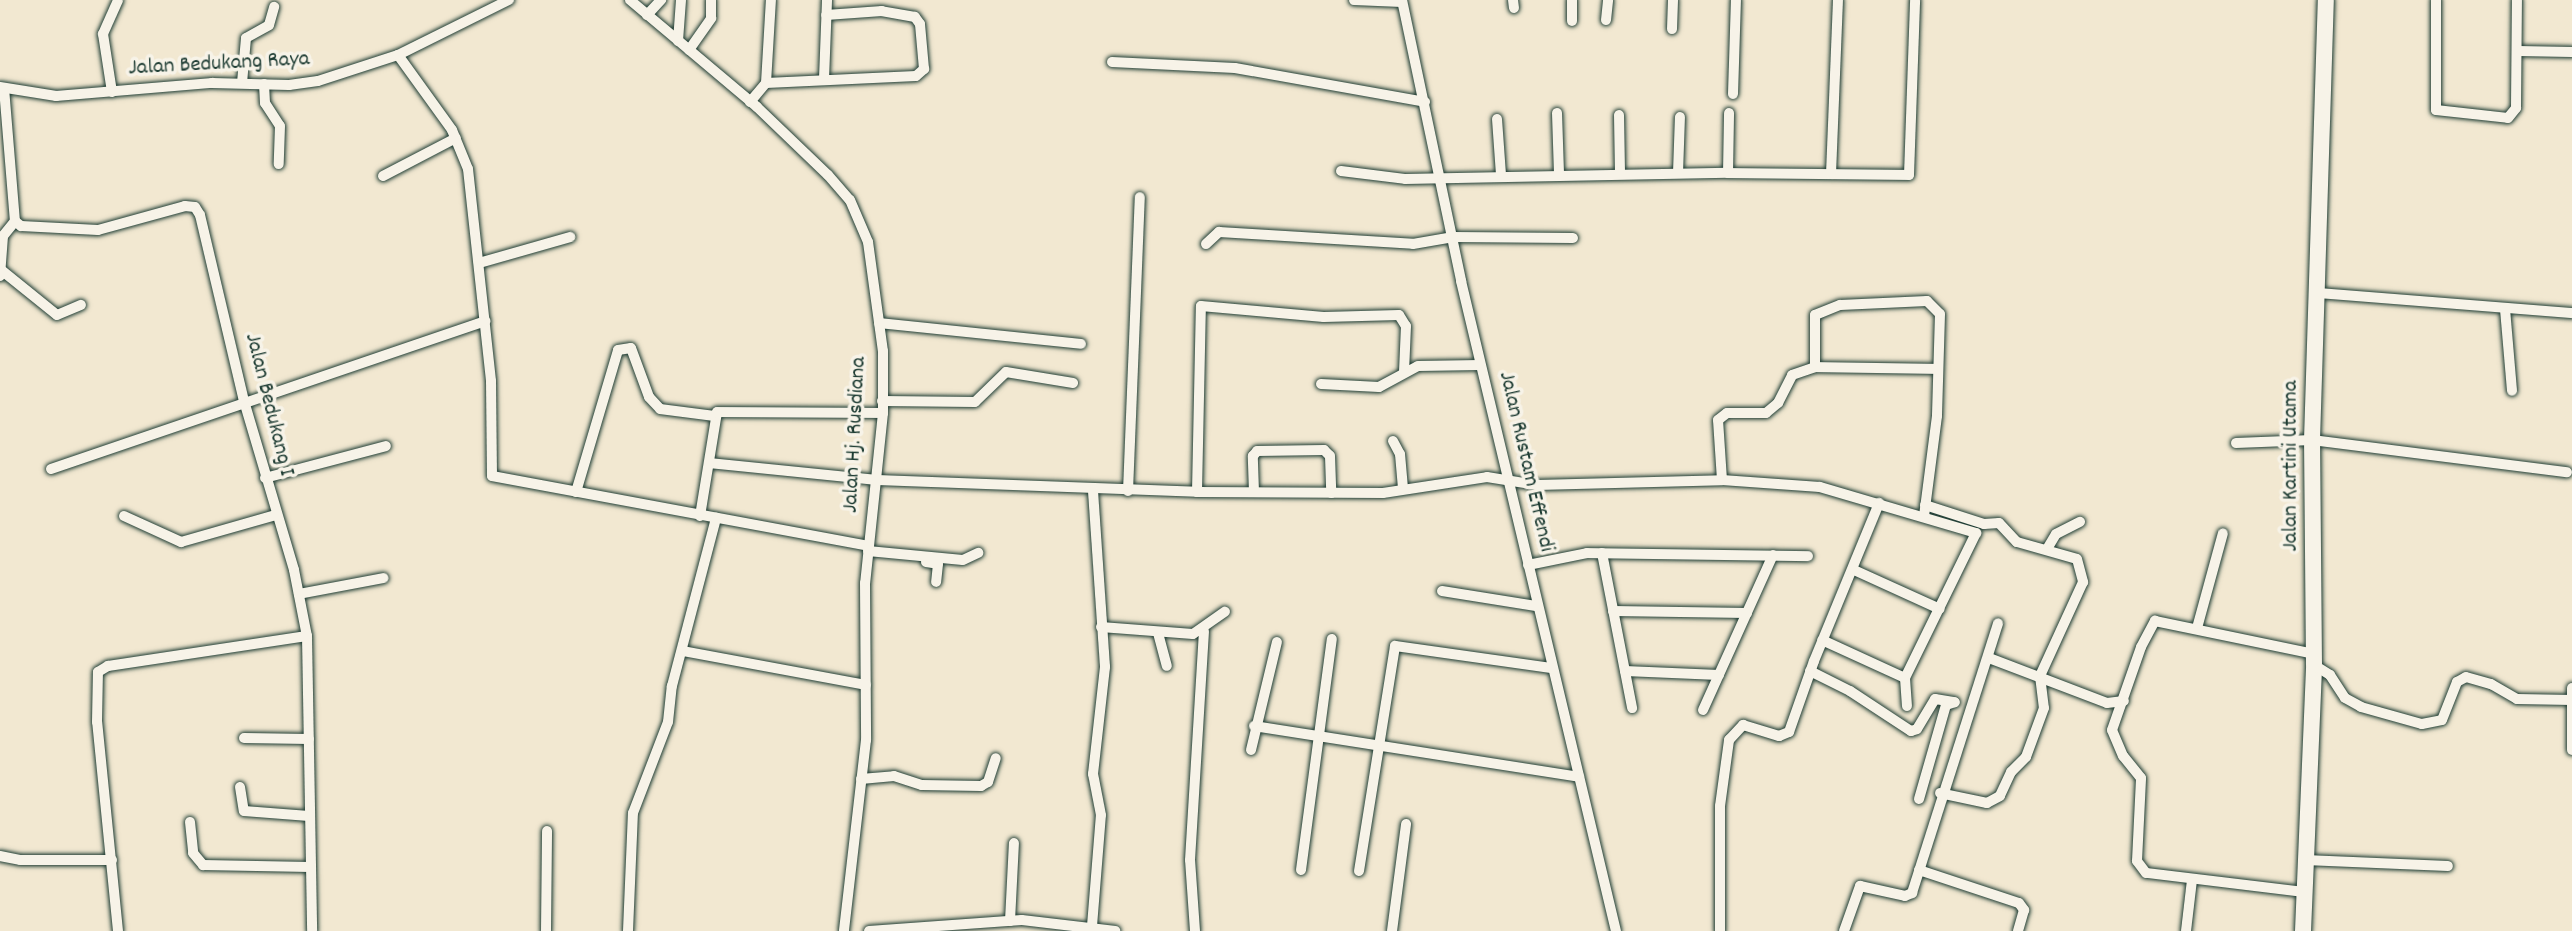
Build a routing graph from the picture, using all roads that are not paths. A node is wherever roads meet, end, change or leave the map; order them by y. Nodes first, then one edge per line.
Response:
1 (118, 0) edge
2 (509, 0) edge
3 (630, 0) edge
4 (661, 0) edge
5 (681, 0) edge
6 (711, 0) edge
7 (771, 0) edge
8 (827, 0) edge
9 (1354, 0) edge
10 (1572, 0) edge
11 (1608, 0) edge
12 (1673, 0) edge
13 (1736, 0) edge
14 (1838, 0) edge
15 (1915, 0) edge
16 (2326, 0) edge
17 (2436, 0) edge
18 (2518, 0) edge
19 (1402, 1) edge
20 (274, 7) dead end
21 (647, 15) junction
22 (826, 15) junction
23 (1606, 20) dead end
24 (1573, 22) dead end
25 (1672, 29) dead end
26 (678, 41) junction
27 (689, 50) junction
28 (2518, 51) junction
29 (2572, 52) edge
30 (398, 55) junction
31 (1112, 62) dead end
32 (824, 79) junction
33 (242, 83) junction
34 (766, 83) junction
35 (264, 84) junction
36 (2, 88) edge
37 (112, 92) junction
38 (1733, 94) dead end
39 (750, 102) junction
40 (1425, 102) junction
41 (1557, 113) dead end
42 (1729, 113) dead end
43 (1619, 115) dead end
44 (1680, 117) dead end
45 (1497, 119) dead end
46 (456, 138) junction
47 (279, 164) dead end
48 (1341, 171) dead end
49 (1678, 173) junction
50 (1728, 173) junction
51 (1559, 174) junction
52 (1620, 174) junction
53 (1831, 174) junction
54 (1501, 175) junction
55 (383, 176) dead end
56 (1441, 176) junction
57 (1140, 197) dead end
58 (15, 221) junction
59 (570, 237) dead end
60 (1453, 237) junction
61 (1573, 239) dead end
62 (1206, 244) dead end
63 (1, 250) edge
64 (479, 263) junction
65 (0, 269) edge
66 (0, 276) edge
67 (2318, 293) junction
68 (81, 305) dead end
69 (2505, 310) junction
70 (2572, 313) edge
71 (485, 321) junction
72 (879, 323) junction
73 (1081, 344) dead end
74 (1480, 365) junction
75 (1815, 367) junction
76 (1938, 369) junction
77 (1404, 371) junction
78 (1073, 383) dead end
79 (1321, 384) dead end
80 (2512, 391) dead end
81 (244, 401) junction
82 (882, 407) junction
83 (715, 416) junction
84 (2312, 440) junction
85 (1393, 441) dead end
86 (2236, 443) dead end
87 (386, 446) dead end
88 (709, 463) junction
89 (51, 469) dead end
90 (2567, 472) dead end
91 (265, 478) junction
92 (877, 480) junction
93 (1510, 480) junction
94 (1722, 480) junction
95 (1403, 489) junction
96 (1093, 490) junction
97 (1128, 491) junction
98 (576, 492) junction
99 (1191, 492) junction
100 (1254, 492) junction
101 (1331, 493) junction
102 (1879, 503) junction
103 (1925, 510) junction
104 (276, 515) junction
105 (124, 516) dead end
106 (700, 516) junction
107 (716, 518) junction
108 (2080, 522) dead end
109 (2223, 533) dead end
110 (2047, 549) junction
111 (868, 551) junction
112 (978, 553) dead end
113 (1602, 553) junction
114 (1773, 555) junction
115 (1808, 556) dead end
116 (1528, 565) junction
117 (1854, 570) junction
118 (384, 578) dead end
119 (936, 582) dead end
120 (1441, 591) dead end
121 (299, 594) junction
122 (1536, 606) junction
123 (1940, 609) junction
124 (1613, 611) junction
125 (1225, 612) dead end
126 (1747, 613) junction
127 (1998, 623) dead end
128 (1101, 627) junction
129 (2197, 628) junction
130 (1193, 633) junction
131 (1158, 634) junction
132 (307, 636) junction
133 (1332, 639) dead end
134 (1822, 640) junction
135 (1277, 642) dead end
136 (683, 650) junction
137 (1989, 658) junction
138 (2314, 659) junction
139 (1167, 666) dead end
140 (1551, 668) junction
141 (1625, 671) junction
142 (1810, 671) junction
143 (1719, 674) junction
144 (2040, 676) junction
145 (1905, 678) junction
146 (866, 685) junction
147 (2572, 688) edge
148 (2572, 700) edge
149 (2124, 701) junction
150 (1955, 702) junction
151 (1907, 706) dead end
152 (1971, 707) junction
153 (1632, 708) dead end
154 (1703, 710) dead end
155 (1254, 726) junction
156 (1316, 736) junction
157 (244, 737) dead end
158 (309, 739) junction
159 (1380, 745) junction
160 (1251, 750) dead end
161 (2572, 750) edge
162 (996, 758) dead end
163 (1579, 776) junction
164 (860, 779) junction
165 (240, 787) dead end
166 (1940, 793) junction
167 (1919, 799) dead end
168 (309, 816) junction
169 (190, 822) dead end
170 (1406, 824) dead end
171 (547, 831) dead end
172 (1014, 843) dead end
173 (0, 856) edge
174 (112, 860) junction
175 (2305, 860) junction
176 (2448, 866) dead end
177 (310, 867) junction
178 (1301, 870) dead end
179 (1919, 870) junction
180 (1359, 871) dead end
181 (2192, 880) junction
182 (2304, 892) junction
183 (1010, 920) junction
184 (993, 926) edge
185 (1092, 926) junction
186 (118, 931) edge
187 (312, 931) edge
188 (547, 931) edge
189 (628, 931) edge
190 (844, 931) edge
191 (869, 931) edge
192 (1115, 931) edge
193 (1195, 931) edge
194 (1392, 931) edge
195 (1616, 931) edge
196 (1720, 931) edge
197 (1844, 931) edge
198 (2018, 931) edge
199 (2186, 931) edge
200 (2303, 931) edge

1 - 37 street
2 - 30 street, Jalan Bedukang Raya
3 - 21 street, Jalan Hj. Rusdiana
4 - 21 street
5 - 26 street
6 - 27 street
7 - 34 street
8 - 22 street
9 - 19 street
10 - 24 street
11 - 23 street
12 - 25 street
13 - 38 street
14 - 53 street
15 - 53 street
16 - 67 street, Jalan Kartini Utama
17 - 28 street
18 - 28 street
19 - 40 street, Jalan Rustam Effendi
20 - 33 street
21 - 26 street, Jalan Hj. Rusdiana
22 - 32 street
22 - 32 street
26 - 27 street, Jalan Hj. Rusdiana
27 - 39 street, Jalan Hj. Rusdiana
28 - 29 street
30 - 35 street, Jalan Bedukang Raya
30 - 46 street
31 - 40 street
32 - 34 street
33 - 35 street, Jalan Bedukang Raya
33 - 37 street, Jalan Bedukang Raya
34 - 39 street
35 - 47 street
36 - 37 street, Jalan Bedukang Raya
36 - 58 street
39 - 72 street, Jalan Hj. Rusdiana
40 - 56 street, Jalan Rustam Effendi
41 - 51 street
42 - 50 street
43 - 52 street
44 - 49 street
45 - 54 street
46 - 55 street
46 - 64 street
48 - 56 street
49 - 50 street
49 - 52 street
50 - 53 street
51 - 52 street
51 - 54 street
54 - 56 street
56 - 60 street, Jalan Rustam Effendi
57 - 97 street
58 - 63 street
58 - 81 street, Jalan Bedukang I
59 - 64 street
60 - 61 street
60 - 62 street
60 - 74 street, Jalan Rustam Effendi
63 - 65 street
64 - 71 street
65 - 66 street
65 - 68 street
67 - 69 street
67 - 84 street, Jalan Kartini Utama
69 - 70 street
69 - 80 street
71 - 81 street
71 - 98 street
72 - 73 street
72 - 82 street, Jalan Hj. Rusdiana
74 - 77 street
74 - 93 street, Jalan Rustam Effendi
75 - 76 street
75 - 76 street
75 - 94 street
76 - 103 street
77 - 79 street
77 - 99 street
78 - 82 street
81 - 89 street
81 - 91 street, Jalan Bedukang I
82 - 83 street
82 - 92 street, Jalan Hj. Rusdiana
83 - 88 street
83 - 98 street
84 - 86 street
84 - 90 street
84 - 138 street, Jalan Kartini Utama
85 - 95 street
87 - 91 street
88 - 92 street
88 - 106 street
91 - 104 street, Jalan Bedukang I
92 - 96 street
92 - 111 street, Jalan Hj. Rusdiana
93 - 94 street
93 - 95 street
93 - 116 street, Jalan Rustam Effendi
94 - 102 street
95 - 101 street
96 - 97 street
96 - 128 street
97 - 99 street
98 - 106 street
99 - 100 street
100 - 101 street
100 - 101 street
102 - 103 street
102 - 117 street
103 - 110 street
103 - 123 street
104 - 105 street
104 - 121 street, Jalan Bedukang I
106 - 107 street
107 - 111 street
107 - 136 street
108 - 110 street
109 - 129 street
110 - 144 street
111 - 112 street
111 - 119 street
111 - 146 street, Jalan Hj. Rusdiana
113 - 114 street
113 - 116 street
113 - 124 street
114 - 115 street
114 - 126 street
116 - 122 street, Jalan Rustam Effendi
117 - 123 street
117 - 134 street
118 - 121 street
120 - 122 street
121 - 132 street, Jalan Bedukang I
122 - 140 street, Jalan Rustam Effendi
123 - 145 street
124 - 126 street
124 - 141 street
125 - 130 street
126 - 143 street
127 - 137 street
128 - 131 street
128 - 185 street
129 - 138 street
129 - 149 street
130 - 131 street
130 - 193 street
131 - 139 street
132 - 158 street, Jalan Bedukang I
132 - 174 street
133 - 156 street
134 - 142 street
134 - 145 street
135 - 155 street
136 - 146 street
136 - 189 street
137 - 144 street
137 - 152 street
138 - 148 street
138 - 175 street, Jalan Kartini Utama
140 - 159 street
140 - 163 street, Jalan Rustam Effendi
141 - 143 street
141 - 153 street
142 - 150 street
142 - 196 street
143 - 154 street
144 - 149 street
144 - 166 street
145 - 151 street
146 - 164 street, Jalan Hj. Rusdiana
147 - 148 street
148 - 161 street
149 - 181 street
150 - 152 street
150 - 167 street
152 - 166 street
155 - 156 street
155 - 160 street
156 - 159 street
156 - 178 street
157 - 158 street
158 - 168 street, Jalan Bedukang I
159 - 163 street
159 - 180 street
162 - 164 street
163 - 195 street, Jalan Rustam Effendi
164 - 190 street, Jalan Hj. Rusdiana
165 - 168 street
166 - 179 street
168 - 177 street, Jalan Bedukang I
169 - 177 street
170 - 194 street
171 - 188 street
172 - 183 street
173 - 174 street
174 - 186 street
175 - 176 street
175 - 182 street, Jalan Kartini Utama
177 - 187 street, Jalan Bedukang I
179 - 197 street
179 - 198 street
181 - 182 street
181 - 199 street
182 - 200 street, Jalan Kartini Utama
183 - 184 street
183 - 185 street
184 - 191 street
185 - 192 street

